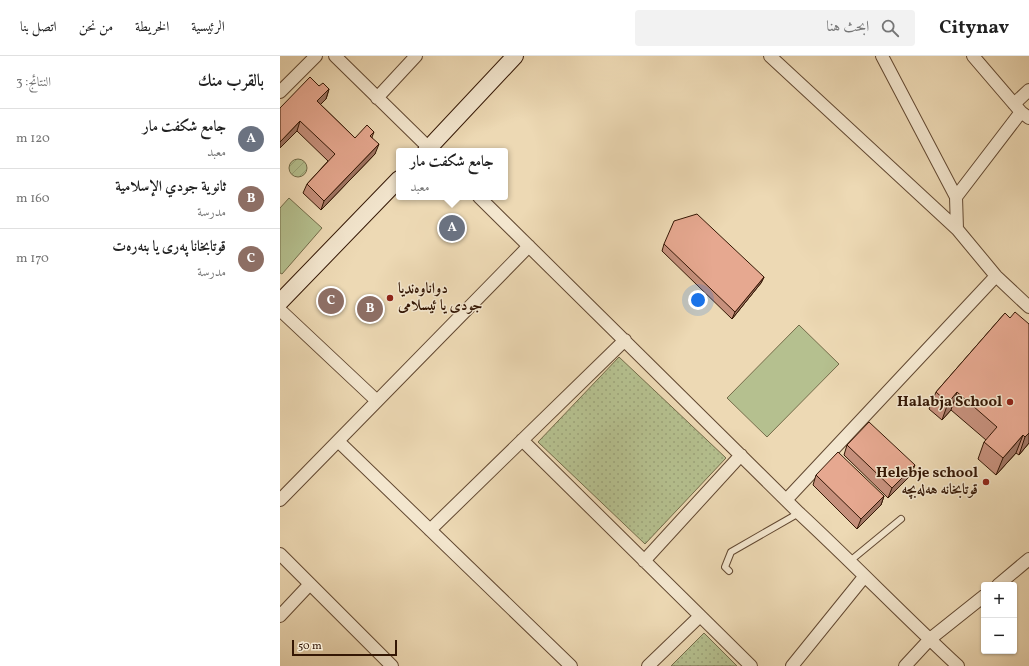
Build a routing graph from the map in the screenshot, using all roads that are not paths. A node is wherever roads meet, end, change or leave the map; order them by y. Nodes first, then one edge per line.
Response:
1 (316, 56) edge
2 (335, 56) edge
3 (416, 56) edge
4 (514, 56) edge
5 (770, 56) edge
6 (882, 56) edge
7 (973, 56) edge
8 (1029, 90) edge
9 (280, 92) edge
10 (377, 98) junction
11 (1021, 111) edge
12 (427, 148) edge
13 (431, 148) edge
14 (396, 182) edge
15 (956, 197) junction
16 (482, 200) edge
17 (957, 229) junction
18 (529, 246) junction
19 (996, 276) junction
20 (280, 302) edge
21 (1029, 307) edge
22 (280, 310) edge
23 (625, 340) junction
24 (377, 401) junction
25 (522, 440) junction
26 (338, 441) junction
27 (741, 455) junction
28 (280, 500) edge
29 (787, 500) junction
30 (799, 513) junction
31 (901, 519) dead end
32 (430, 530) junction
33 (280, 554) edge
34 (644, 560) junction
35 (850, 561) junction
36 (1027, 564) edge
37 (729, 571) dead end
38 (864, 577) junction
39 (1002, 582) edge
40 (310, 584) junction
41 (981, 598) edge
42 (280, 616) edge
43 (700, 616) junction
44 (930, 640) junction
45 (558, 662) edge
46 (392, 666) edge
47 (571, 666) edge
48 (648, 666) edge
49 (751, 666) edge
50 (792, 666) edge
51 (905, 666) edge
52 (958, 666) edge

1 - 9 street
2 - 10 street
3 - 10 street
4 - 13 street
5 - 17 street
6 - 15 street
7 - 11 street
8 - 11 street
10 - 12 street
11 - 15 street
14 - 20 street
15 - 17 street
16 - 18 street
17 - 19 street
18 - 23 street
18 - 24 street
19 - 21 street
19 - 29 street
22 - 24 street
23 - 25 street
23 - 27 street
24 - 26 street
25 - 32 street
25 - 34 street
26 - 28 street
26 - 32 street
27 - 29 street
27 - 34 street
29 - 30 street
30 - 35 street
30 - 37 lane
31 - 35 lane
32 - 45 street
33 - 40 street
34 - 43 street
35 - 38 street
36 - 39 street
38 - 44 street
38 - 50 street
40 - 42 street
40 - 46 street
41 - 44 street
43 - 48 street
43 - 49 street
44 - 51 street
44 - 52 street
45 - 47 street

